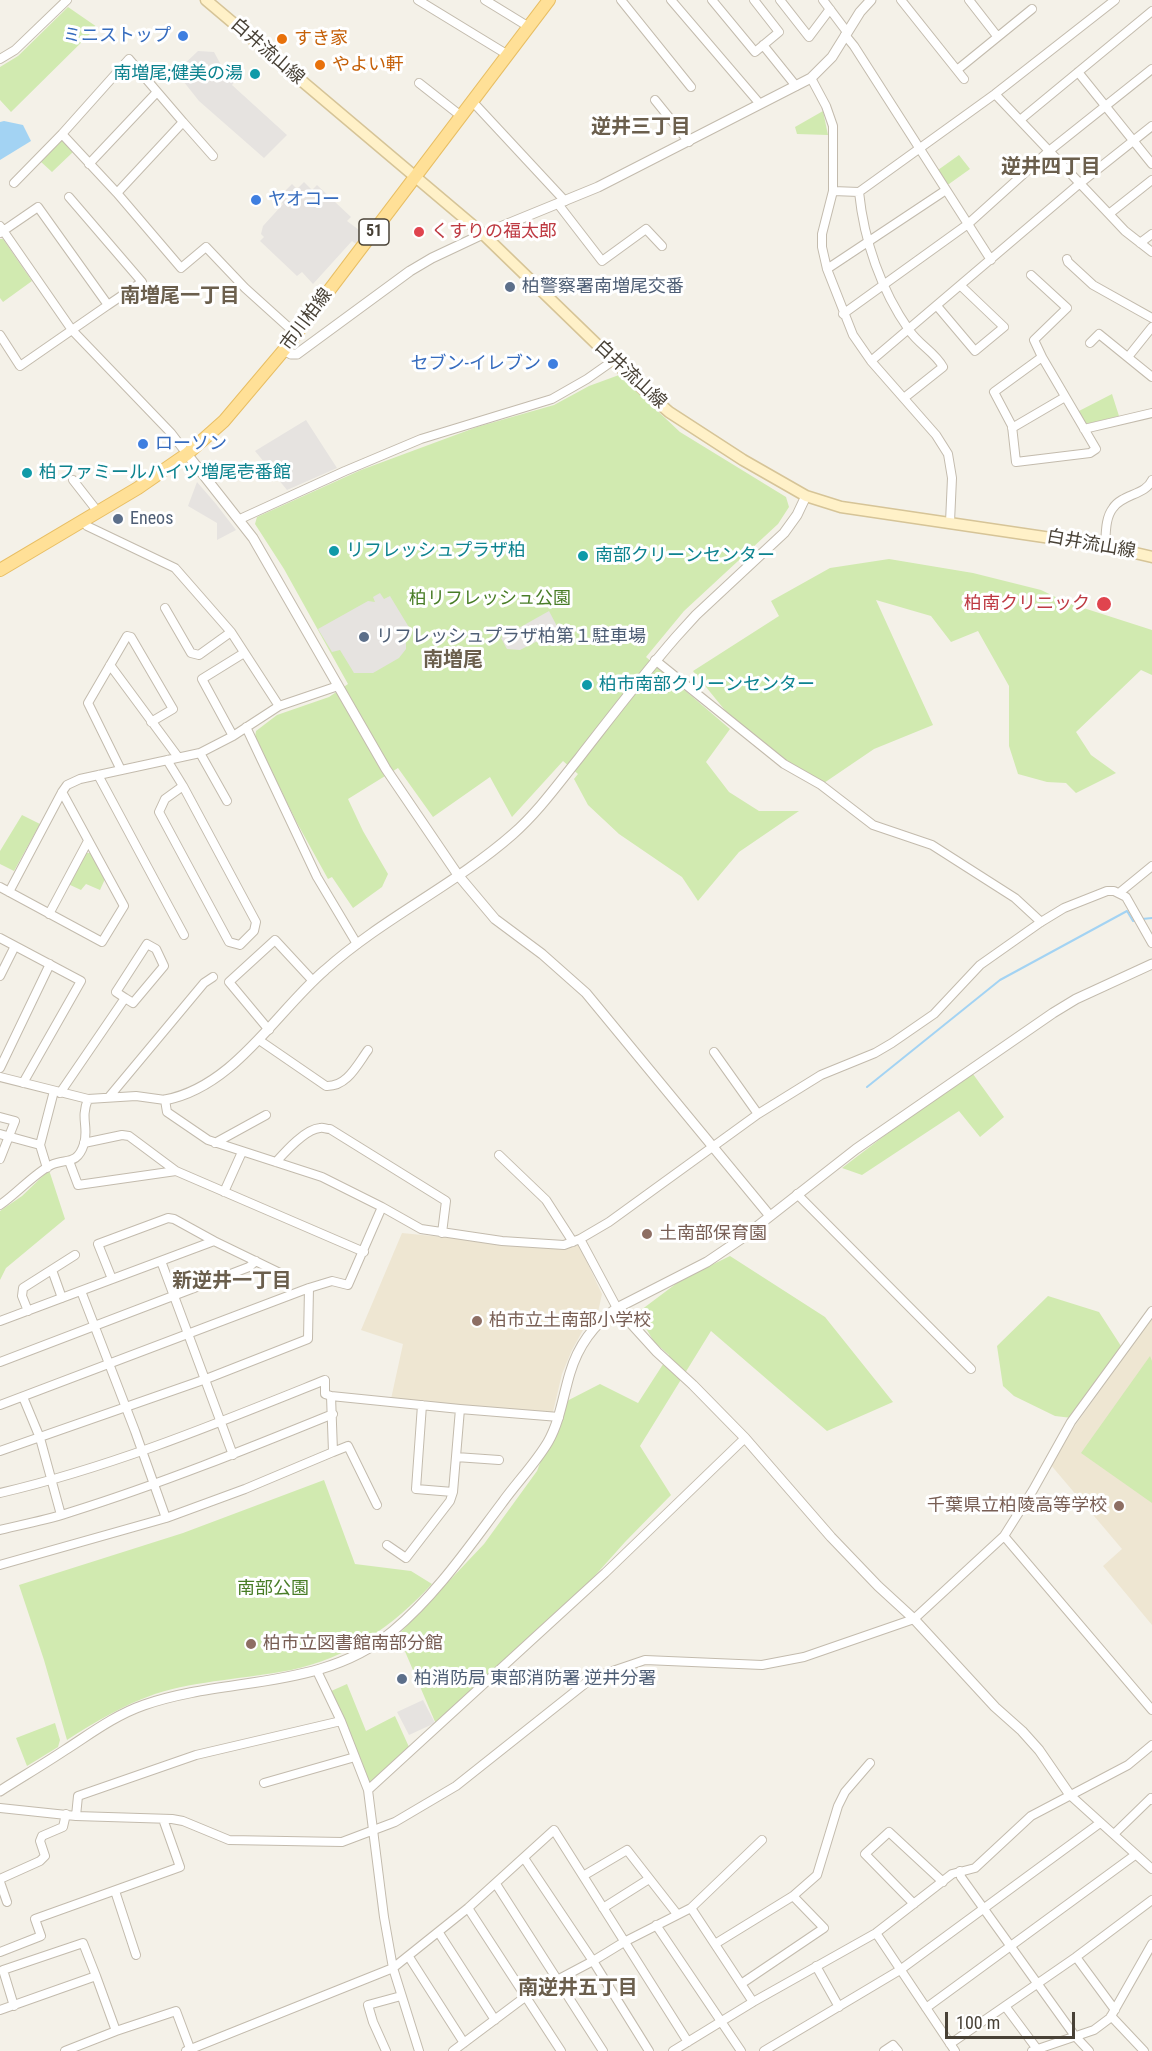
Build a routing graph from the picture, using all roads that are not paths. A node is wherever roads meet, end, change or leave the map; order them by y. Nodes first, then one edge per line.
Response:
1 (67, 0) edge
2 (206, 0) edge
3 (418, 0) edge
4 (485, 0) edge
5 (548, 0) edge
6 (621, 0) edge
7 (671, 0) edge
8 (712, 0) edge
9 (753, 0) edge
10 (780, 0) edge
11 (823, 0) edge
12 (901, 0) edge
13 (969, 0) edge
14 (1114, 0) edge
15 (866, 2) edge
16 (830, 9) junction
17 (1032, 9) dead end
18 (1149, 14) edge
19 (1152, 25) edge
20 (529, 27) junction
21 (846, 34) junction
22 (997, 36) junction
23 (763, 45) junction
24 (508, 55) junction
25 (0, 59) edge
26 (1152, 69) edge
27 (957, 70) junction
28 (1078, 72) junction
29 (811, 78) junction
30 (964, 79) dead end
31 (419, 83) dead end
32 (796, 86) junction
33 (691, 87) dead end
34 (157, 92) junction
35 (995, 94) junction
36 (656, 100) dead end
37 (472, 101) junction
38 (760, 104) junction
39 (1105, 106) junction
40 (461, 116) junction
41 (1020, 120) junction
42 (183, 122) junction
43 (1152, 126) edge
44 (62, 134) junction
45 (1133, 141) junction
46 (689, 142) junction
47 (920, 149) junction
48 (1049, 151) junction
49 (213, 156) dead end
50 (89, 164) junction
51 (1152, 164) edge
52 (416, 176) junction
53 (1152, 180) edge
54 (14, 183) dead end
55 (1079, 184) junction
56 (946, 190) junction
57 (833, 191) junction
58 (859, 192) junction
59 (117, 193) junction
60 (69, 197) dead end
61 (561, 203) junction
62 (1108, 214) junction
63 (968, 224) junction
64 (1, 230) edge
65 (483, 234) junction
66 (1152, 234) edge
67 (869, 243) junction
68 (1140, 243) junction
69 (662, 246) dead end
70 (1152, 252) edge
71 (1067, 259) dead end
72 (991, 260) junction
73 (827, 270) junction
74 (1031, 275) dead end
75 (884, 285) junction
76 (961, 285) junction
77 (108, 305) junction
78 (937, 306) junction
79 (843, 314) junction
80 (1152, 318) edge
81 (1152, 327) edge
82 (72, 330) junction
83 (909, 331) junction
84 (296, 334) junction
85 (0, 335) edge
86 (1090, 343) dead end
87 (284, 350) junction
88 (1042, 357) junction
89 (1128, 357) junction
90 (614, 360) junction
91 (871, 361) junction
92 (1152, 377) edge
93 (1065, 397) junction
94 (903, 398) junction
95 (1152, 413) edge
96 (1012, 428) junction
97 (1084, 429) junction
98 (187, 454) junction
99 (73, 480) dead end
100 (1152, 480) edge
101 (806, 496) junction
102 (98, 512) junction
103 (240, 519) junction
104 (83, 521) junction
105 (950, 522) junction
106 (1105, 546) junction
107 (1152, 557) edge
108 (1, 567) edge
109 (165, 608) dead end
110 (231, 632) junction
111 (244, 654) junction
112 (655, 660) junction
113 (110, 665) junction
114 (338, 686) junction
115 (279, 706) junction
116 (151, 722) junction
117 (246, 727) junction
118 (233, 736) junction
119 (200, 753) junction
120 (178, 758) junction
121 (167, 760) junction
122 (121, 770) junction
123 (98, 775) junction
124 (183, 786) junction
125 (62, 792) junction
126 (227, 801) dead end
127 (88, 841) junction
128 (1152, 866) edge
129 (458, 875) junction
130 (0, 886) edge
131 (9, 892) junction
132 (1119, 893) junction
133 (49, 914) junction
134 (1041, 922) junction
135 (184, 935) dead end
136 (0, 938) edge
137 (1152, 943) edge
138 (357, 944) junction
139 (15, 946) junction
140 (50, 964) junction
141 (1152, 964) edge
142 (0, 976) edge
143 (213, 977) dead end
144 (313, 981) junction
145 (125, 998) junction
146 (269, 1030) junction
147 (259, 1040) junction
148 (368, 1050) dead end
149 (714, 1052) dead end
150 (0, 1068) edge
151 (0, 1077) edge
152 (23, 1083) junction
153 (57, 1092) junction
154 (109, 1097) junction
155 (88, 1099) junction
156 (165, 1100) junction
157 (758, 1114) junction
158 (266, 1115) dead end
159 (0, 1116) edge
160 (0, 1134) edge
161 (9, 1137) junction
162 (84, 1143) junction
163 (215, 1143) junction
164 (40, 1145) junction
165 (712, 1148) junction
166 (242, 1152) junction
167 (499, 1155) dead end
168 (0, 1159) edge
169 (69, 1161) junction
170 (276, 1162) junction
171 (47, 1168) junction
172 (176, 1171) junction
173 (224, 1192) junction
174 (797, 1194) junction
175 (0, 1205) edge
176 (382, 1207) junction
177 (770, 1216) junction
178 (442, 1233) junction
179 (214, 1240) junction
180 (576, 1240) junction
181 (364, 1252) junction
182 (75, 1255) dead end
183 (161, 1261) junction
184 (256, 1261) junction
185 (52, 1270) junction
186 (280, 1273) dead end
187 (112, 1279) junction
188 (309, 1288) junction
189 (81, 1291) junction
190 (174, 1294) junction
191 (62, 1298) junction
192 (617, 1308) junction
193 (28, 1311) junction
194 (1152, 1311) edge
195 (0, 1321) edge
196 (95, 1326) junction
197 (189, 1334) junction
198 (0, 1362) edge
199 (110, 1364) junction
200 (971, 1369) dead end
201 (206, 1379) junction
202 (331, 1396) junction
203 (23, 1397) junction
204 (0, 1405) edge
205 (422, 1405) junction
206 (126, 1407) junction
207 (460, 1410) junction
208 (333, 1414) junction
209 (559, 1417) junction
210 (222, 1422) junction
211 (40, 1438) junction
212 (745, 1438) junction
213 (0, 1451) edge
214 (142, 1452) junction
215 (333, 1452) junction
216 (233, 1455) junction
217 (456, 1457) junction
218 (499, 1460) dead end
219 (52, 1480) junction
220 (154, 1485) junction
221 (453, 1492) junction
222 (0, 1493) edge
223 (377, 1505) dead end
224 (61, 1515) junction
225 (166, 1518) junction
226 (0, 1530) edge
227 (1004, 1536) junction
228 (387, 1545) dead end
229 (0, 1565) edge
230 (914, 1619) junction
231 (316, 1671) junction
232 (1152, 1710) edge
233 (340, 1721) junction
234 (1152, 1745) edge
235 (355, 1757) junction
236 (870, 1763) dead end
237 (264, 1783) dead end
238 (368, 1790) junction
239 (0, 1791) edge
240 (1070, 1795) junction
241 (1152, 1800) edge
242 (0, 1808) edge
243 (66, 1814) junction
244 (76, 1816) junction
245 (163, 1819) junction
246 (1100, 1823) junction
247 (373, 1832) junction
248 (1114, 1834) junction
249 (762, 1840) dead end
250 (1135, 1855) junction
251 (524, 1858) junction
252 (1152, 1869) edge
253 (960, 1871) junction
254 (583, 1876) junction
255 (649, 1879) junction
256 (0, 1880) edge
257 (943, 1882) junction
258 (496, 1884) junction
259 (115, 1890) junction
260 (793, 1896) junction
261 (1152, 1900) edge
262 (7, 1902) dead end
263 (914, 1904) junction
264 (468, 1908) junction
265 (603, 1908) junction
266 (691, 1908) junction
267 (984, 1909) junction
268 (677, 1914) junction
269 (657, 1925) junction
270 (439, 1933) junction
271 (876, 1933) junction
272 (624, 1942) junction
273 (715, 1944) junction
274 (1152, 1944) edge
275 (1011, 1946) junction
276 (0, 1952) edge
277 (136, 1955) dead end
278 (1145, 1956) junction
279 (409, 1957) junction
280 (1076, 1957) junction
281 (593, 1961) junction
282 (1152, 1963) edge
283 (816, 1966) junction
284 (393, 1968) junction
285 (900, 1970) junction
286 (96, 1976) junction
287 (558, 1980) junction
288 (741, 1984) junction
289 (1037, 1984) junction
290 (401, 1996) junction
291 (525, 1997) junction
292 (753, 2002) junction
293 (14, 2006) junction
294 (1005, 2006) junction
295 (839, 2007) junction
296 (926, 2008) junction
297 (0, 2010) edge
298 (1113, 2013) junction
299 (495, 2020) junction
300 (722, 2021) junction
301 (116, 2031) junction
302 (1076, 2036) junction
303 (688, 2042) junction
304 (464, 2043) junction
305 (953, 2048) edge
306 (189, 2050) edge
307 (1035, 2050) edge
308 (65, 2051) edge
309 (386, 2051) edge
310 (419, 2051) edge
311 (453, 2051) edge
312 (561, 2051) edge
313 (603, 2051) edge
314 (649, 2051) edge
315 (672, 2051) edge
316 (741, 2051) edge
317 (764, 2051) edge
318 (884, 2051) edge
319 (898, 2051) edge
320 (1089, 2051) edge
321 (1144, 2051) edge

1 - 25 street
2 - 52 main road, 白井流山線
3 - 24 street
4 - 20 street
5 - 20 main road, 市川柏線 / 51
6 - 33 street
7 - 38 street
8 - 23 street
9 - 23 street
10 - 16 street
11 - 16 street
12 - 27 street
13 - 22 street
14 - 35 street
15 - 21 street
16 - 21 street
17 - 22 street
18 - 19 street
18 - 28 street
20 - 24 main road, 市川柏線 / 51
21 - 29 street
21 - 47 street
22 - 27 street
23 - 32 street
24 - 37 main road, 市川柏線 / 51
26 - 39 street
27 - 30 street
28 - 39 street
28 - 41 street
29 - 32 street
29 - 57 street
31 - 40 street
32 - 38 street
34 - 42 street
34 - 44 street
34 - 50 street
35 - 41 street
35 - 47 street
36 - 46 street
37 - 40 main road, 市川柏線 / 51
37 - 61 street
38 - 46 street
39 - 45 street
39 - 48 street
40 - 52 main road, 市川柏線 / 51
41 - 48 street
42 - 49 street
42 - 59 street
43 - 45 street
44 - 50 street
44 - 54 street
45 - 51 street
45 - 55 street
46 - 61 street
47 - 56 street
47 - 58 street
48 - 55 street
48 - 63 street
50 - 59 street
52 - 65 main road, 白井流山線
52 - 84 main road, 市川柏線 / 51
53 - 62 street
55 - 62 street
55 - 72 street
56 - 63 street
56 - 67 street
57 - 58 street
57 - 73 street
58 - 67 street
59 - 84 street
60 - 77 street
61 - 65 street
61 - 69 street
62 - 68 street
63 - 72 street
63 - 75 street
64 - 77 street
64 - 82 street
65 - 87 street
65 - 90 main road, 白井流山線
66 - 68 street
67 - 73 street
67 - 75 street
68 - 70 street
71 - 80 street
72 - 76 street
73 - 79 street
74 - 88 street
75 - 79 street
75 - 83 street
76 - 78 street
76 - 78 street
77 - 82 street
78 - 83 street
79 - 91 street
81 - 89 street
82 - 85 street
82 - 98 street
83 - 91 street
83 - 94 street
84 - 87 main road, 市川柏線 / 51
86 - 89 street
87 - 98 main road, 市川柏線 / 51
88 - 93 street
88 - 96 street
89 - 92 street
90 - 101 main road, 白井流山線
90 - 103 street
91 - 94 street
93 - 96 street
93 - 97 street
94 - 105 street
95 - 97 street
96 - 97 street
98 - 102 main road, 市川柏線 / 51
98 - 103 street
99 - 102 street
100 - 106 street
101 - 105 main road, 白井流山線
101 - 112 street
102 - 104 main road, 市川柏線 / 51
103 - 114 street
104 - 108 main road, 市川柏線 / 51
104 - 110 street
105 - 106 main road, 白井流山線
106 - 107 main road, 白井流山線
109 - 110 street
110 - 111 street
111 - 115 street
111 - 118 street
112 - 129 street
112 - 134 street
113 - 116 street
113 - 116 street
113 - 122 street
114 - 115 street
114 - 129 street
115 - 117 street
116 - 120 street
117 - 118 street
117 - 138 street
118 - 119 street
119 - 120 street
119 - 126 street
120 - 121 street
121 - 122 street
121 - 124 street
122 - 123 street
123 - 125 street
123 - 135 street
124 - 124 street
125 - 127 street
125 - 131 street
127 - 133 street
127 - 133 street
128 - 132 street
129 - 138 street
129 - 165 street
130 - 131 street
131 - 133 street
132 - 134 street
132 - 137 street
134 - 157 street
136 - 139 street
138 - 144 street
139 - 140 street
139 - 142 street
140 - 150 street
140 - 152 street
141 - 174 street
143 - 154 street
144 - 146 street
144 - 146 street
145 - 145 street
145 - 153 street
146 - 147 street
147 - 148 street
147 - 156 street
149 - 157 street
151 - 152 street
152 - 153 street
153 - 155 street
153 - 164 street
154 - 155 street
154 - 156 street
155 - 162 street
156 - 163 street
157 - 165 street
158 - 163 street
159 - 161 street
160 - 161 street
161 - 164 street
161 - 168 street
162 - 169 street
162 - 172 street
163 - 166 street
164 - 171 street
165 - 177 street
165 - 180 street
166 - 170 street
166 - 173 street
167 - 180 street
169 - 171 street
169 - 172 street
170 - 176 street
170 - 178 street
171 - 175 street
172 - 173 street
173 - 181 street
174 - 177 street
174 - 200 street
176 - 178 street
176 - 181 street
177 - 192 street
178 - 180 street
179 - 183 street
179 - 184 street
179 - 187 street
180 - 192 street
181 - 188 street
182 - 185 street
183 - 187 street
183 - 190 street
184 - 186 street
184 - 190 street
185 - 191 street
185 - 193 street
187 - 189 street
188 - 197 street
188 - 201 street
189 - 191 street
189 - 196 street
190 - 196 street
190 - 197 street
191 - 193 street
192 - 209 street
192 - 212 street
193 - 195 street
194 - 227 street
196 - 198 street
196 - 199 street
197 - 199 street
197 - 201 street
199 - 203 street
199 - 206 street
201 - 206 street
201 - 210 street
202 - 205 street
202 - 208 street
202 - 210 street
203 - 204 street
203 - 211 street
205 - 207 street
205 - 221 street
206 - 211 street
206 - 214 street
207 - 209 street
207 - 217 street
208 - 215 street
208 - 216 street
209 - 231 street
210 - 214 street
210 - 216 street
211 - 213 street
211 - 219 street
212 - 230 street
212 - 238 street
214 - 219 street
214 - 220 street
215 - 223 street
215 - 225 street
216 - 220 street
217 - 218 street
217 - 221 street
219 - 222 street
219 - 224 street
220 - 224 street
220 - 225 street
221 - 228 street
224 - 226 street
225 - 229 street
227 - 230 street
227 - 232 street
230 - 240 street
230 - 247 street
231 - 233 street
231 - 239 street
233 - 235 street
233 - 244 street
234 - 240 street
235 - 237 street
235 - 238 street
236 - 260 street
238 - 247 street
240 - 246 street
240 - 253 street
241 - 248 street
242 - 243 street
243 - 244 street
243 - 256 street
244 - 245 street
245 - 247 street
245 - 259 street
246 - 248 street
246 - 267 street
247 - 284 street
248 - 250 street
249 - 266 street
250 - 252 street
250 - 275 street
251 - 254 street
251 - 258 street
251 - 281 street
253 - 257 street
253 - 267 street
254 - 255 street
254 - 265 street
255 - 265 street
255 - 268 street
256 - 262 street
257 - 263 street
257 - 263 street
258 - 264 street
258 - 287 street
259 - 276 street
259 - 277 street
260 - 273 street
260 - 288 street
261 - 280 street
263 - 271 street
264 - 270 street
264 - 291 street
265 - 272 street
266 - 268 street
266 - 273 street
267 - 275 street
267 - 285 street
268 - 269 street
269 - 272 street
269 - 300 street
270 - 279 street
270 - 299 street
271 - 283 street
271 - 285 street
272 - 281 street
272 - 303 street
273 - 288 street
274 - 278 street
275 - 289 street
275 - 296 street
278 - 282 street
278 - 298 street
279 - 284 street
279 - 304 street
280 - 289 street
280 - 298 street
281 - 287 street
281 - 314 street
283 - 292 street
283 - 295 street
284 - 290 street
284 - 306 street
285 - 295 street
285 - 296 street
286 - 293 street
286 - 293 street
286 - 301 street
287 - 291 street
287 - 313 street
288 - 292 street
289 - 294 street
289 - 302 street
290 - 309 street
290 - 310 street
291 - 299 street
291 - 312 street
292 - 300 street
293 - 297 street
294 - 305 street
294 - 307 street
295 - 317 street
296 - 305 street
298 - 302 street
298 - 321 street
299 - 304 street
300 - 303 street
300 - 316 street
301 - 306 street
301 - 308 street
302 - 307 street
302 - 320 street
303 - 315 street
304 - 311 street
318 - 319 street

